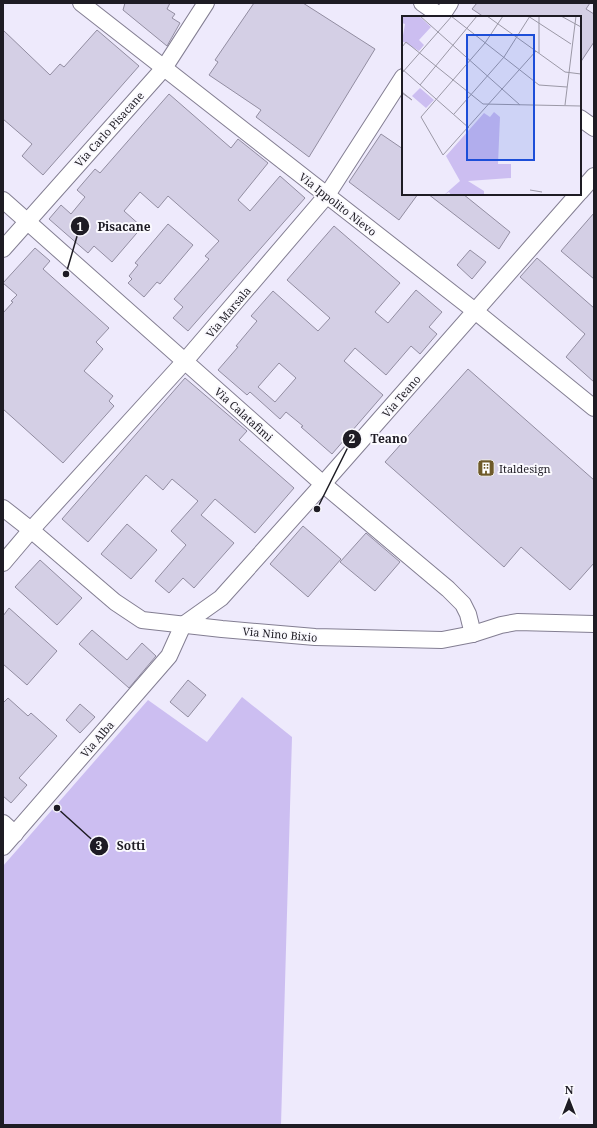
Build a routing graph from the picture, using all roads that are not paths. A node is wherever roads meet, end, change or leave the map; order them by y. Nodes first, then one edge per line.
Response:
1 (81, 3) edge
2 (206, 3) edge
3 (422, 3) edge
4 (450, 3) edge
5 (441, 16) edge
6 (443, 16) edge
7 (164, 68) junction
8 (402, 79) edge
9 (581, 119) edge
10 (594, 128) edge
11 (594, 176) edge
12 (581, 191) edge
13 (327, 195) junction
14 (577, 195) edge
15 (3, 200) edge
16 (27, 221) junction
17 (3, 249) edge
18 (475, 311) junction
19 (185, 361) junction
20 (594, 408) edge
21 (323, 484) junction
22 (3, 508) edge
23 (31, 530) junction
24 (3, 562) edge
25 (594, 624) edge
26 (183, 625) junction
27 (473, 634) junction
28 (9, 828) edge
29 (3, 847) edge

1 - 7 street, Via Ippolito Nievo
2 - 7 street, Via Carlo Pisacane
3 - 5 street
4 - 6 street
7 - 13 street, Via Ippolito Nievo
7 - 16 street, Via Carlo Pisacane
8 - 13 street, Via Marsala
9 - 10 street
11 - 12 street, Via Teano
13 - 18 street, Via Ippolito Nievo
13 - 19 street, Via Marsala
14 - 18 street, Via Teano
15 - 16 street, Via Calatafimi
16 - 17 street, Via Carlo Pisacane
16 - 19 street, Via Calatafimi
18 - 20 street, Via Ippolito Nievo
18 - 21 street, Via Teano
19 - 21 street, Via Calatafimi
19 - 23 street, Via Marsala
21 - 26 street, Via Teano
21 - 27 street, Via Calatafimi
22 - 23 street, Via Nino Bixio
23 - 24 street, Via Marsala
23 - 26 street, Via Nino Bixio
25 - 27 street, Via Nino Bixio
26 - 27 street, Via Nino Bixio
26 - 28 street, Via Alba
28 - 29 street, Via Alba

